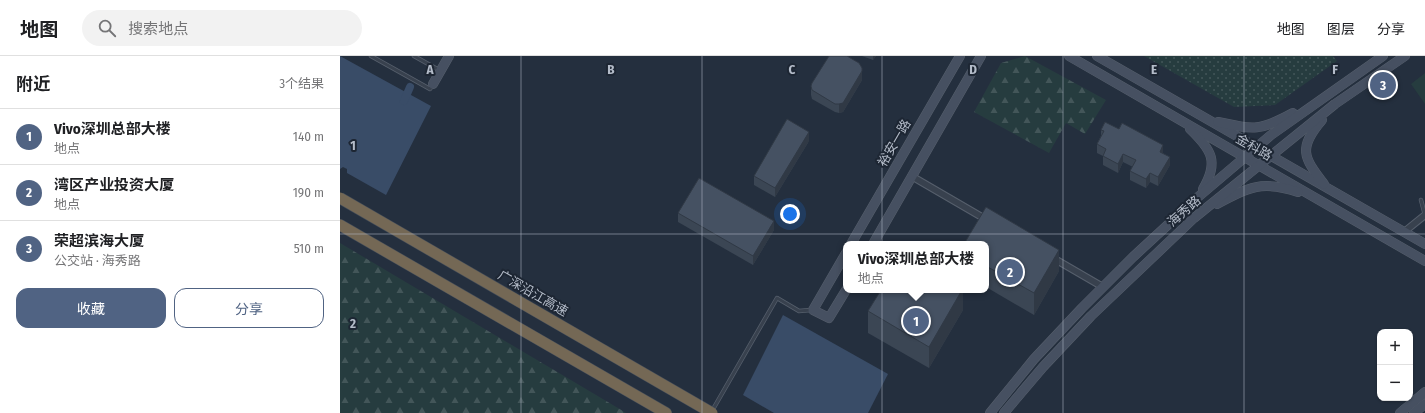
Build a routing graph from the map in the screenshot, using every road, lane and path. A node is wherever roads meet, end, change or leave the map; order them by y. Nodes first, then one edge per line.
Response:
1 (371, 56) edge
2 (414, 56) edge
3 (449, 56) edge
4 (960, 56) edge
5 (1069, 56) edge
6 (1097, 56) edge
7 (1383, 56) edge
8 (1405, 56) edge
9 (981, 58) edge
10 (441, 71) junction
11 (433, 84) joint
12 (1323, 97) junction
13 (1335, 104) junction
14 (1181, 120) junction
15 (1208, 120) junction
16 (1256, 147) junction
17 (1270, 156) junction
18 (1244, 157) junction
19 (1259, 165) junction
20 (912, 177) junction
21 (1328, 188) junction
22 (1198, 197) junction
23 (1315, 197) junction
24 (340, 198) edge
25 (1421, 200) dead end
26 (1424, 215) edge
27 (1194, 218) junction
28 (340, 225) edge
29 (995, 225) edge
30 (1404, 232) junction
31 (853, 241) edge
32 (875, 241) edge
33 (1425, 244) edge
34 (1050, 256) edge
35 (843, 258) edge
36 (1425, 261) edge
37 (1103, 287) junction
38 (844, 293) edge
39 (813, 310) junction
40 (1425, 392) edge
41 (1425, 404) edge
42 (666, 413) edge
43 (712, 413) edge
44 (990, 413) edge
45 (1004, 413) edge
46 (1400, 413) edge
47 (1414, 413) edge

1 - 11 lane
2 - 10 lane
3 - 10 main road
4 - 31 main road, 裕安一路
5 - 14 main road, 金科路
6 - 15 main road, 金科路
7 - 12 main road, 海秀路
8 - 13 main road, 海秀路
9 - 20 main road
10 - 11 main road
12 - 15 main road
12 - 16 main road, 海秀路
13 - 17 main road, 海秀路
13 - 21 main road
14 - 18 main road, 金科路
14 - 22 main road
15 - 16 main road, 金科路
16 - 17 main road, 金科路
16 - 18 main road, 海秀路
17 - 19 main road, 海秀路
17 - 21 main road, 金科路
18 - 19 main road, 金科路
18 - 22 main road, 海秀路
19 - 23 main road, 金科路
19 - 27 main road, 海秀路
20 - 29 street
20 - 32 main road
21 - 30 main road, 金科路
22 - 37 main road, 海秀路
23 - 27 main road
23 - 36 main road, 金科路
24 - 43 highway, 广深沿江高速, bridge
25 - 26 lane
26 - 30 street
27 - 45 main road, 海秀路
28 - 42 highway
30 - 33 main road, 金科路
34 - 37 street
35 - 39 main road
37 - 44 main road, 海秀路
38 - 39 main road
39 - 43 lane
40 - 46 main road
41 - 47 main road

